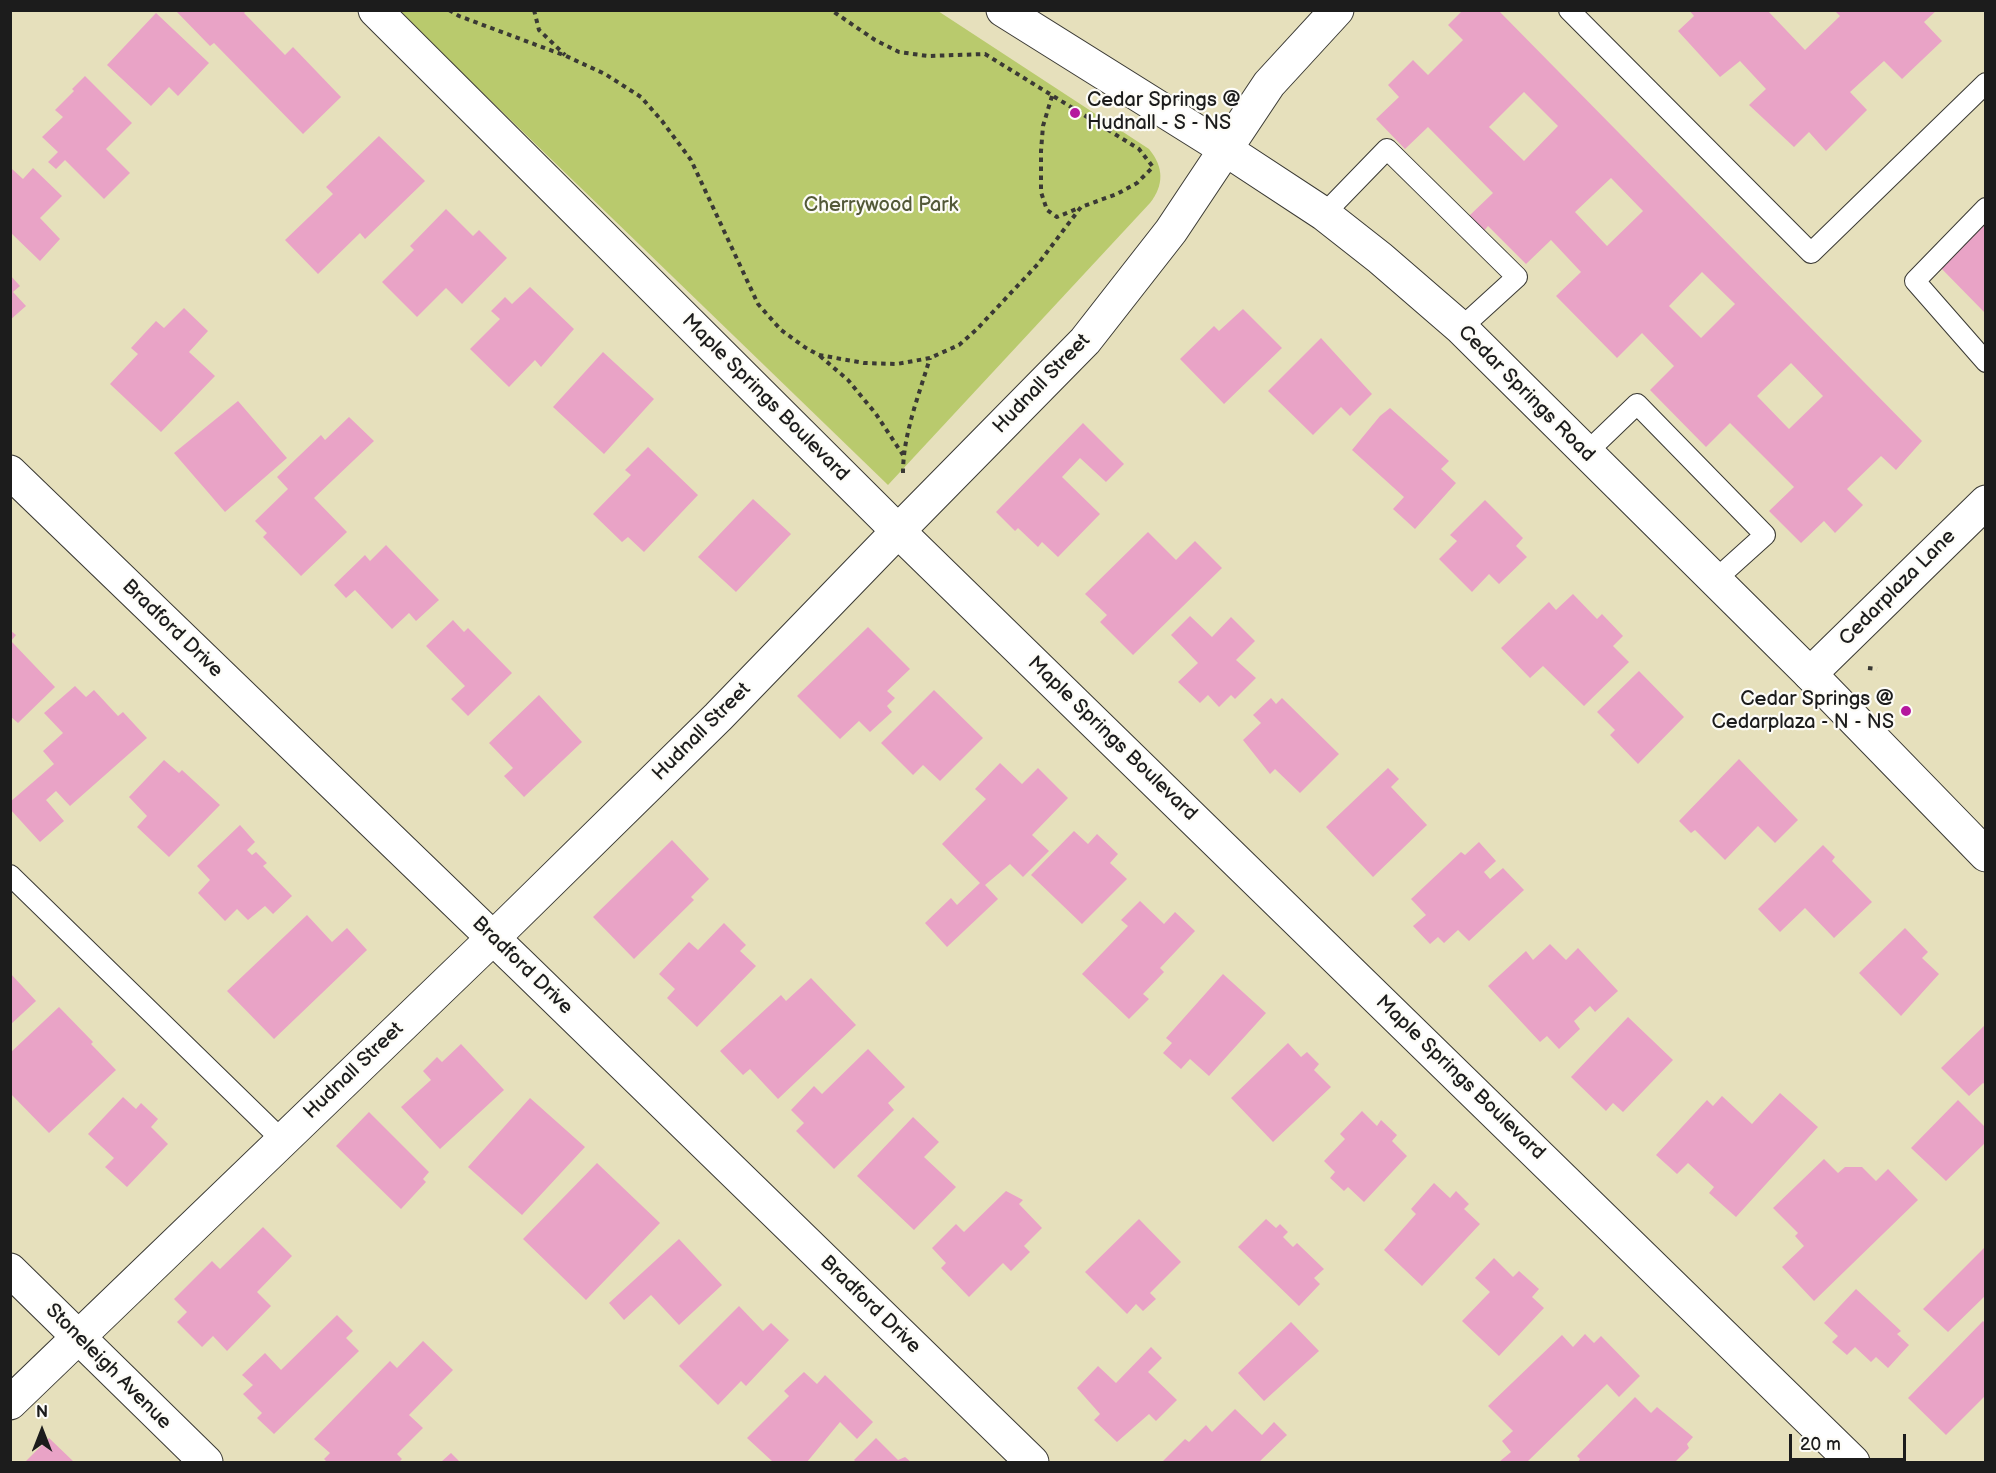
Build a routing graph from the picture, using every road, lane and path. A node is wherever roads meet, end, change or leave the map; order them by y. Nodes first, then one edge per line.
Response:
1 (375, 10) edge
2 (449, 10) edge
3 (534, 10) edge
4 (831, 10) edge
5 (1004, 10) edge
6 (1337, 10) edge
7 (1569, 10) edge
8 (566, 56) junction
9 (1986, 83) edge
10 (1052, 96) junction
11 (1226, 149) junction
12 (1082, 207) junction
13 (1986, 208) edge
14 (1324, 214) junction
15 (1461, 328) junction
16 (819, 355) junction
17 (930, 357) junction
18 (1986, 362) edge
19 (1586, 453) junction
20 (903, 456) junction
21 (10, 472) edge
22 (1986, 502) edge
23 (898, 531) junction
24 (1715, 580) junction
25 (1810, 675) junction
26 (1986, 855) edge
27 (10, 875) edge
28 (493, 938) junction
29 (282, 1140) junction
30 (10, 1270) edge
31 (78, 1338) junction
32 (10, 1403) edge
33 (206, 1462) edge
34 (1032, 1462) edge
35 (1853, 1462) edge

1 - 23 street, Maple Springs Boulevard
2 - 8 path
3 - 8 path
4 - 10 path
5 - 11 street, Cedar Springs Road
6 - 11 street, Hudnall Street
7 - 9 lane
8 - 16 path
10 - 12 path
10 - 12 path
11 - 14 street, Cedar Springs Road
11 - 23 street, Hudnall Street
12 - 17 path
13 - 18 lane
14 - 15 street, Cedar Springs Road
14 - 15 lane
15 - 19 street, Cedar Springs Road
16 - 17 path
16 - 20 path
17 - 20 path
19 - 24 street, Cedar Springs Road
19 - 24 lane
20 - 23 path
21 - 28 street, Bradford Drive
22 - 25 street, Cedarplaza Lane
23 - 28 street, Hudnall Street
23 - 35 street, Maple Springs Boulevard
24 - 25 street, Cedar Springs Road
25 - 26 street, Cedar Springs Road
27 - 29 lane
28 - 29 street, Hudnall Street
28 - 34 street, Bradford Drive
29 - 31 street, Hudnall Street
30 - 31 street, Stoneleigh Avenue
31 - 32 street, Hudnall Street
31 - 33 street, Stoneleigh Avenue

